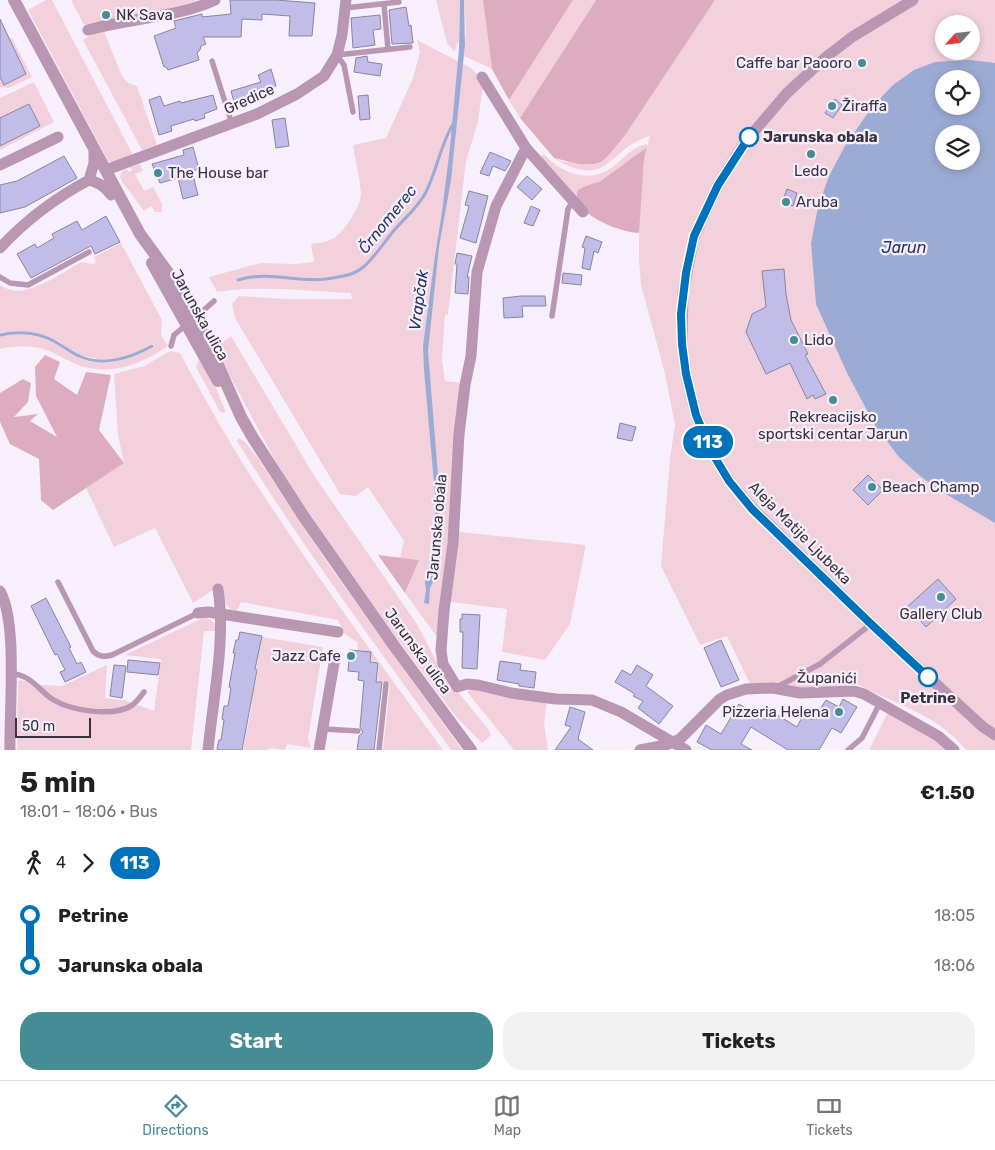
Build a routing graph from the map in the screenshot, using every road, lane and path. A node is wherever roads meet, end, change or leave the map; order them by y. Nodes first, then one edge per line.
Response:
1 (14, 0) edge
2 (215, 0) edge
3 (914, 0) edge
4 (400, 2) dead end
5 (345, 4) edge
6 (384, 5) junction
7 (88, 30) dead end
8 (410, 47) dead end
9 (388, 49) junction
10 (337, 55) junction
11 (212, 60) dead end
12 (482, 77) dead end
13 (353, 112) dead end
14 (232, 124) junction
15 (58, 137) dead end
16 (94, 148) junction
17 (526, 148) junction
18 (0, 165) edge
19 (106, 170) junction
20 (89, 180) junction
21 (111, 195) junction
22 (573, 201) junction
23 (583, 212) dead end
24 (0, 248) edge
25 (89, 252) dead end
26 (0, 277) edge
27 (214, 301) dead end
28 (552, 316) dead end
29 (191, 321) junction
30 (171, 346) dead end
31 (58, 582) dead end
32 (218, 589) dead end
33 (0, 591) edge
34 (198, 613) joint
35 (222, 615) junction
36 (871, 624) junction
37 (338, 632) dead end
38 (5, 656) edge
39 (335, 658) dead end
40 (10, 673) junction
41 (386, 684) dead end
42 (774, 688) junction
43 (144, 692) dead end
44 (880, 703) junction
45 (324, 729) junction
46 (358, 731) dead end
47 (995, 735) edge
48 (672, 743) junction
49 (10, 750) edge
50 (208, 750) edge
51 (319, 750) edge
52 (379, 750) edge
53 (471, 750) edge
54 (640, 750) edge
55 (686, 750) edge
56 (848, 750) edge
57 (954, 750) edge

1 - 16 street, Jarunska ulica
2 - 7 street
3 - 36 street, Aleja Matije Ljubeka
4 - 6 lane
5 - 6 lane
5 - 10 street, Gredice
6 - 9 lane
8 - 9 lane
9 - 10 lane
10 - 13 lane
10 - 14 street, Gredice
11 - 14 lane
12 - 17 street
14 - 19 street, Gredice
15 - 18 street
16 - 19 street, Jarunska ulica
16 - 20 street
17 - 22 street
17 - 48 street, Jarunska obala
19 - 21 street, Jarunska ulica
19 - 29 street, Jarunska ulica
20 - 21 street
20 - 24 street
21 - 29 street, Jarunska ulica
22 - 23 street
22 - 28 lane
25 - 26 lane
27 - 29 lane
29 - 30 lane
29 - 53 street, Jarunska ulica
31 - 34 lane
32 - 35 street
33 - 38 street
34 - 35 street
35 - 37 street
35 - 50 street
36 - 42 lane
36 - 47 street, Aleja Matije Ljubeka
38 - 40 street
39 - 45 street
40 - 43 lane
40 - 49 street
41 - 52 lane
42 - 44 street, Županići
42 - 48 street
44 - 56 lane
44 - 57 street, Županići
45 - 46 lane
45 - 51 street
48 - 54 street
48 - 55 street

